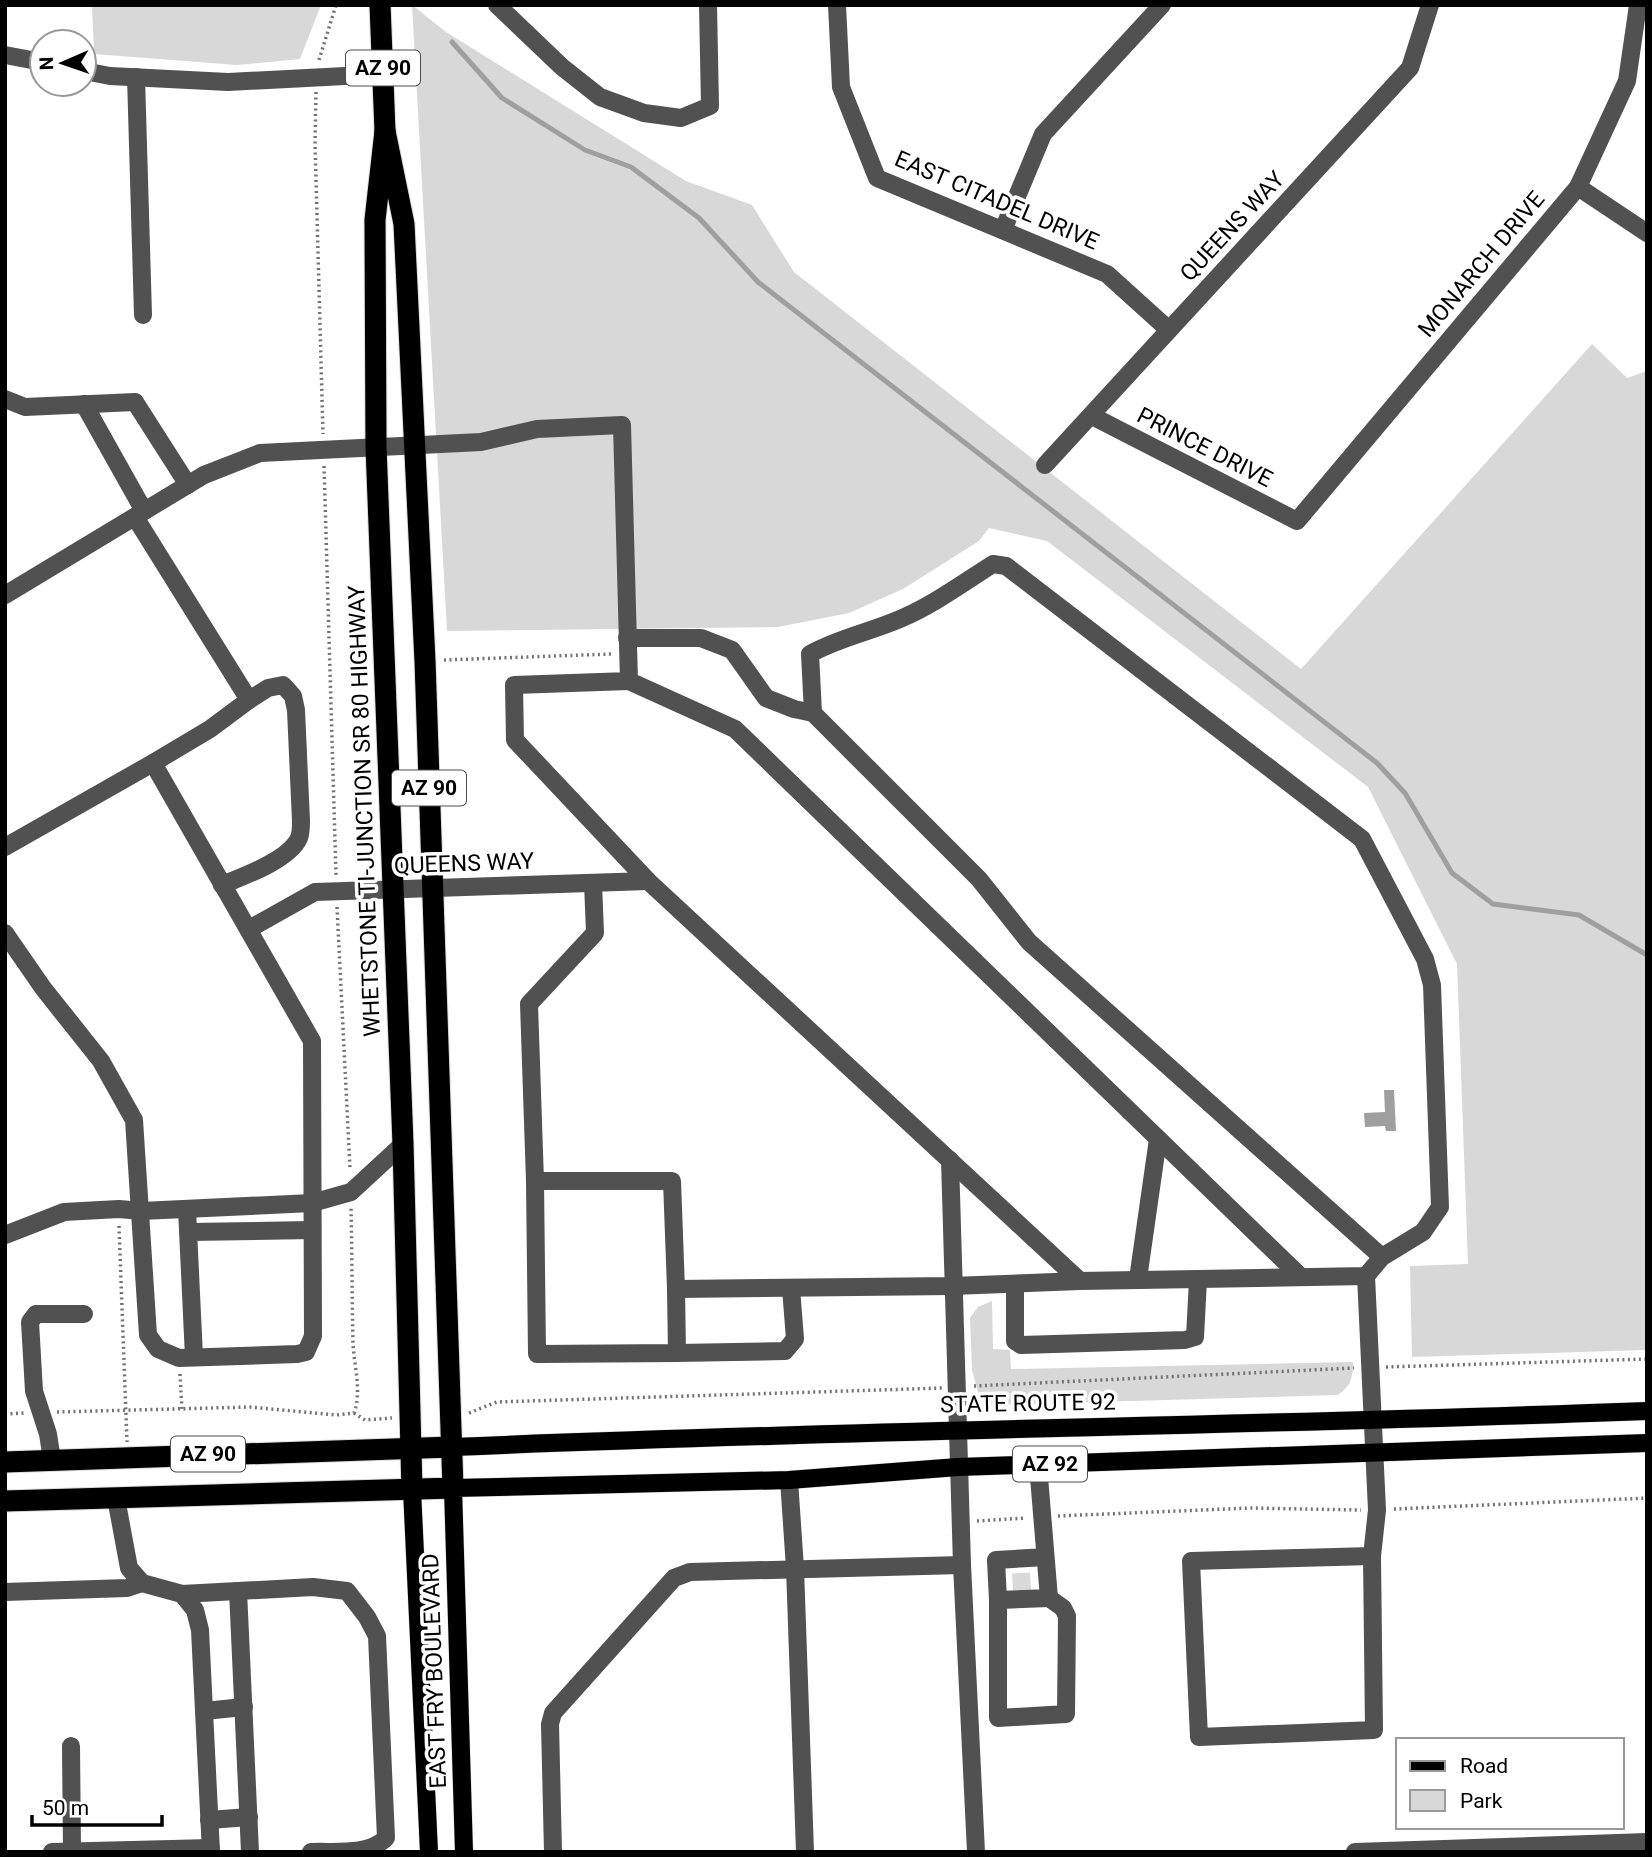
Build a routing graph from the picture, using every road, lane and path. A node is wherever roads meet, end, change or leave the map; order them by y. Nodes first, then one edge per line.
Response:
1 (380, 5) edge
2 (497, 5) edge
3 (708, 5) edge
4 (837, 5) edge
5 (1162, 5) edge
6 (1430, 5) edge
7 (1638, 5) edge
8 (5, 55) edge
9 (28, 59) edge
10 (98, 74) edge
11 (383, 74) junction
12 (136, 77) junction
13 (385, 131) junction
14 (1578, 187) junction
15 (1003, 230) junction
16 (1647, 233) edge
17 (143, 315) dead end
18 (1170, 330) junction
19 (5, 399) edge
20 (84, 404) junction
21 (1092, 416) junction
22 (415, 445) junction
23 (376, 447) junction
24 (1045, 465) dead end
25 (188, 485) junction
26 (139, 514) junction
27 (1297, 521) joint
28 (5, 595) edge
29 (627, 646) junction
30 (425, 661) junction
31 (629, 681) junction
32 (249, 700) junction
33 (813, 713) junction
34 (153, 763) junction
35 (5, 847) edge
36 (648, 881) junction
37 (593, 883) junction
38 (222, 886) junction
39 (433, 888) junction
40 (392, 890) junction
41 (249, 929) junction
42 (5, 933) edge
43 (1158, 1139) junction
44 (403, 1144) junction
45 (950, 1160) junction
46 (535, 1181) junction
47 (312, 1203) junction
48 (119, 1209) junction
49 (187, 1209) junction
50 (141, 1211) junction
51 (312, 1230) junction
52 (189, 1232) junction
53 (5, 1235) edge
54 (1382, 1257) junction
55 (1366, 1276) junction
56 (1301, 1277) junction
57 (1138, 1279) junction
58 (1080, 1280) junction
59 (1198, 1280) junction
60 (1015, 1283) junction
61 (952, 1286) junction
62 (791, 1288) junction
63 (676, 1289) junction
64 (84, 1314) dead end
65 (677, 1353) junction
66 (186, 1357) junction
67 (1647, 1359) edge
68 (1370, 1367) junction
69 (957, 1387) junction
70 (497, 1402) dead end
71 (181, 1410) dead end
72 (1647, 1411) edge
73 (1372, 1421) junction
74 (957, 1431) junction
75 (1647, 1443) edge
76 (452, 1447) junction
77 (410, 1448) junction
78 (1373, 1452) junction
79 (127, 1457) junction
80 (52, 1460) junction
81 (5, 1462) edge
82 (1038, 1465) junction
83 (958, 1467) junction
84 (789, 1480) junction
85 (453, 1488) junction
86 (412, 1490) junction
87 (1647, 1497) edge
88 (116, 1498) junction
89 (5, 1501) edge
90 (1377, 1510) junction
91 (1042, 1517) junction
92 (960, 1522) junction
93 (1372, 1556) junction
94 (1045, 1557) junction
95 (962, 1565) junction
96 (795, 1568) junction
97 (1022, 1580) junction
98 (142, 1583) junction
99 (238, 1591) junction
100 (5, 1592) edge
101 (182, 1594) junction
102 (1049, 1598) junction
103 (998, 1600) junction
104 (244, 1707) junction
105 (204, 1711) junction
106 (71, 1746) dead end
107 (249, 1816) junction
108 (209, 1820) junction
109 (1647, 1842) edge
110 (1505, 1849) edge
111 (72, 1850) edge
112 (211, 1850) edge
113 (52, 1852) edge
114 (250, 1852) edge
115 (311, 1852) edge
116 (429, 1852) edge
117 (464, 1852) edge
118 (553, 1852) edge
119 (804, 1852) edge
120 (976, 1852) edge
121 (1355, 1852) edge

1 - 11 highway, WHETSTONE TI-JUNCTION SR 80 HIGHWAY / AZ 90
2 - 3 street
4 - 15 street, EAST CITADEL DRIVE
5 - 15 street
6 - 18 street, QUEENS WAY
7 - 14 street, MONARCH DRIVE
8 - 9 street
10 - 12 street
11 - 12 street
11 - 13 highway, WHETSTONE TI-JUNCTION SR 80 HIGHWAY / AZ 90
12 - 17 street
13 - 22 highway, WHETSTONE TI-JUNCTION SR 80 HIGHWAY / AZ 90
13 - 23 highway, WHETSTONE TI-JUNCTION SR 80 HIGHWAY / AZ 90
14 - 16 street
14 - 27 street, MONARCH DRIVE
15 - 18 street, EAST CITADEL DRIVE
18 - 21 street, QUEENS WAY
19 - 20 street
20 - 25 street
20 - 26 street
21 - 24 street, QUEENS WAY
21 - 27 street, PRINCE DRIVE
22 - 23 street
22 - 29 street
22 - 30 highway, WHETSTONE TI-JUNCTION SR 80 HIGHWAY / AZ 90
23 - 25 street
23 - 40 highway, WHETSTONE TI-JUNCTION SR 80 HIGHWAY / AZ 90
25 - 26 street
26 - 28 street
26 - 32 street
29 - 30 path
29 - 31 street
29 - 33 street
30 - 39 highway, WHETSTONE TI-JUNCTION SR 80 HIGHWAY / AZ 90
31 - 36 street
31 - 43 street
32 - 34 street
32 - 38 street
33 - 54 street
33 - 54 street
34 - 35 street
34 - 38 street
36 - 37 street, QUEENS WAY
36 - 45 street
37 - 39 street, QUEENS WAY
37 - 46 street
38 - 41 street
39 - 40 street, QUEENS WAY
39 - 76 highway, WHETSTONE TI-JUNCTION SR 80 HIGHWAY / AZ 90
40 - 41 street, QUEENS WAY
40 - 44 highway, WHETSTONE TI-JUNCTION SR 80 HIGHWAY / AZ 90
41 - 47 street
42 - 50 street
43 - 56 street
43 - 57 street
44 - 47 street
44 - 77 highway, WHETSTONE TI-JUNCTION SR 80 HIGHWAY / AZ 90
45 - 58 street
45 - 61 street
46 - 63 street
46 - 65 street
47 - 49 street
47 - 51 street
48 - 50 street
48 - 53 street
48 - 79 path
49 - 50 street
49 - 52 street
50 - 66 street
51 - 52 street
51 - 66 street
52 - 66 street
54 - 55 street
55 - 56 street
55 - 68 street
56 - 59 street
57 - 58 street
57 - 59 street
58 - 60 street
59 - 60 street
60 - 61 street
61 - 62 street
61 - 69 street
62 - 63 street
62 - 65 street
63 - 65 street
64 - 80 street
66 - 71 path
67 - 68 path
68 - 69 path
68 - 73 street
69 - 70 path
69 - 74 street
72 - 73 main road, STATE ROUTE 92 / AZ 92
73 - 74 main road, STATE ROUTE 92 / AZ 92
73 - 78 street
74 - 76 main road, STATE ROUTE 92 / AZ 92
74 - 83 street
75 - 78 main road, AZ 92
76 - 77 highway, STATE ROUTE 92 / AZ 92
76 - 85 highway, WHETSTONE TI-JUNCTION SR 80 HIGHWAY / AZ 90
77 - 79 highway, AZ 90
77 - 86 highway, WHETSTONE TI-JUNCTION SR 80 HIGHWAY / AZ 90
78 - 82 main road, AZ 92
78 - 90 street
79 - 80 highway, AZ 90
80 - 81 highway, AZ 90
82 - 83 main road, AZ 92
82 - 91 street
83 - 84 main road, AZ 92
83 - 92 street
84 - 85 main road, AZ 92
84 - 96 street
85 - 86 highway, AZ 90
85 - 117 main road, EAST FRY BOULEVARD
86 - 88 highway, AZ 90
86 - 116 main road, EAST FRY BOULEVARD
87 - 90 path
88 - 89 highway, AZ 90
88 - 98 street
90 - 91 path
90 - 93 street
91 - 92 path
91 - 94 street
92 - 95 street
93 - 93 street
94 - 97 street
94 - 102 street
95 - 96 street
95 - 120 street
96 - 118 street
96 - 119 street
97 - 102 street
97 - 103 street
97 - 103 street
98 - 100 street
98 - 101 street
99 - 101 street
99 - 104 street
99 - 115 street
101 - 105 street
102 - 103 street
104 - 105 street
104 - 107 street
105 - 108 street
106 - 111 street
107 - 108 street
107 - 114 street
108 - 112 street
109 - 110 street
110 - 121 street
111 - 112 street
111 - 113 street

